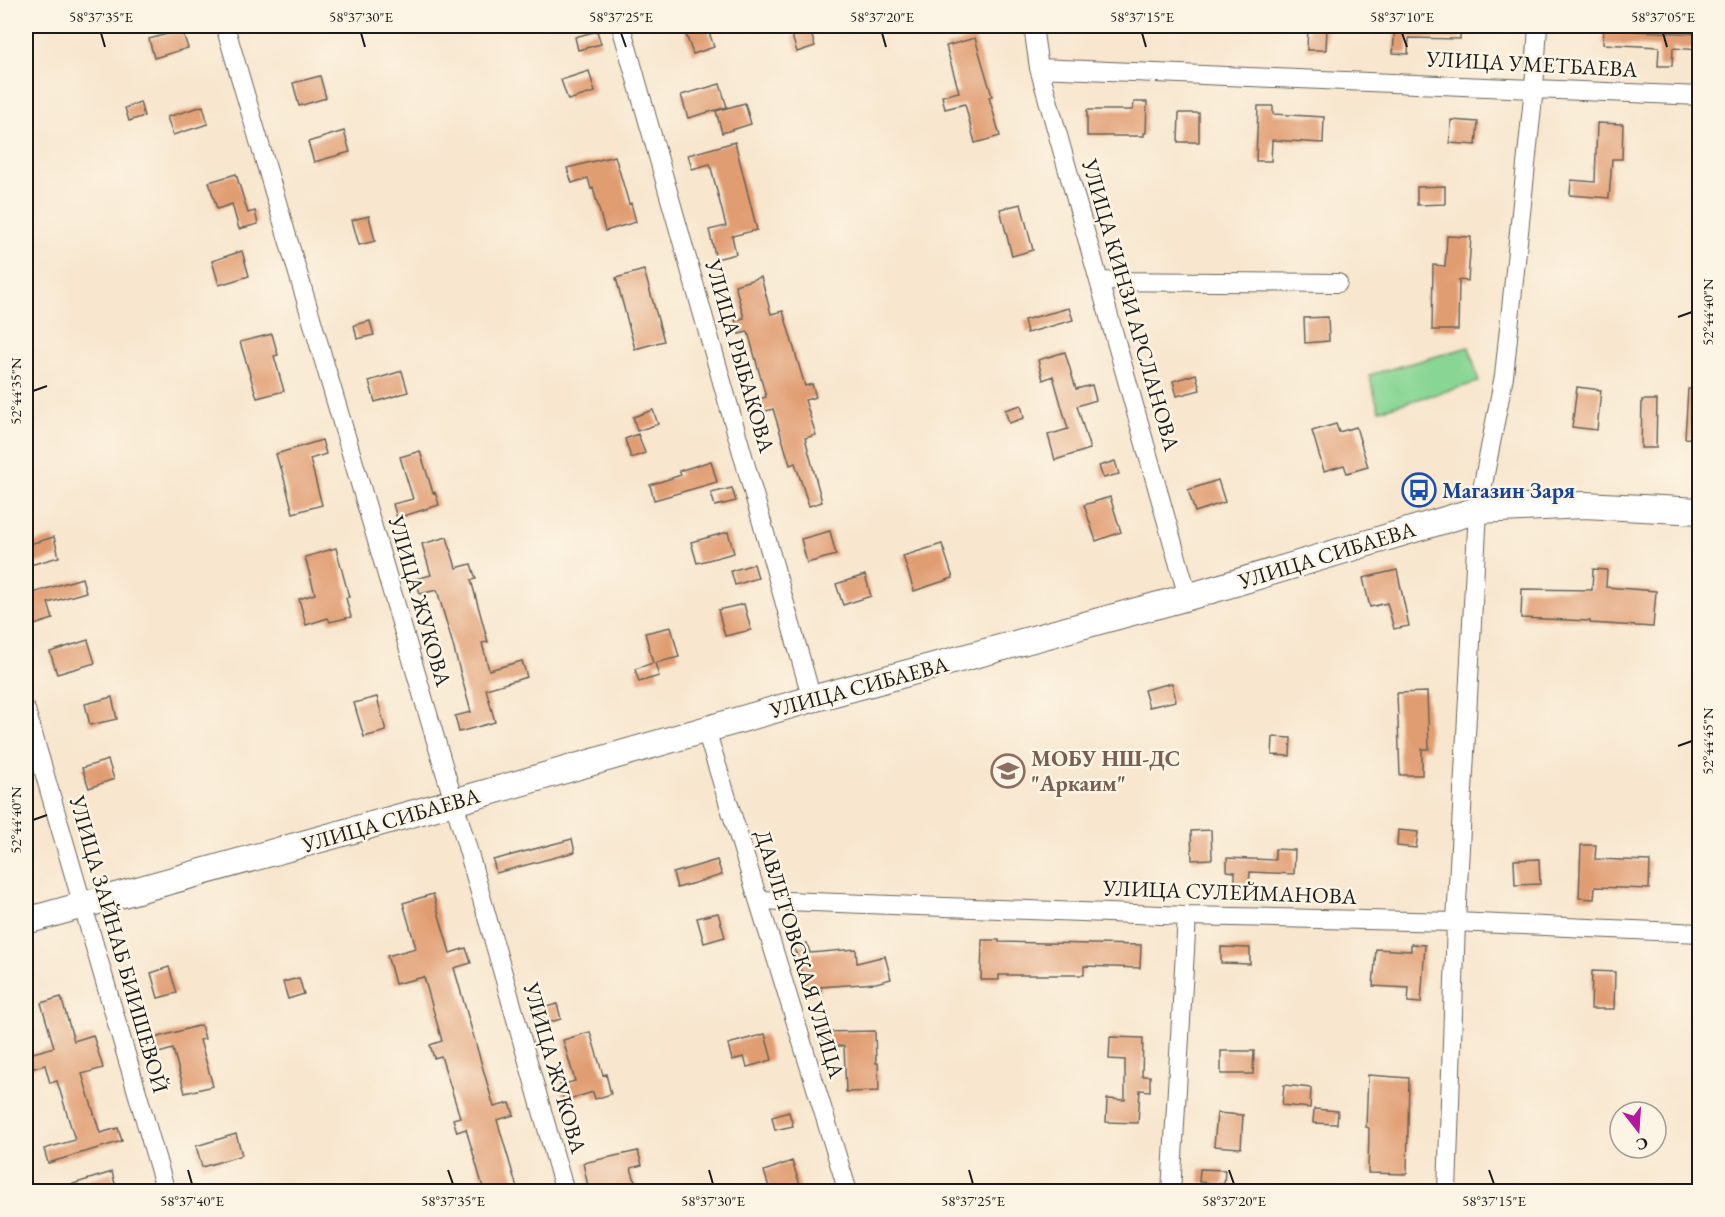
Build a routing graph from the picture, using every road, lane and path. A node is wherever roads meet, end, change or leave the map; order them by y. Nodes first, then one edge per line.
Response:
1 (225, 26) edge
2 (621, 26) edge
3 (1033, 26) edge
4 (1538, 26) edge
5 (1039, 68) junction
6 (1534, 88) junction
7 (1700, 96) edge
8 (1099, 281) junction
9 (1338, 283) dead end
10 (1478, 510) junction
11 (1700, 511) edge
12 (1188, 597) junction
13 (812, 699) junction
14 (26, 710) edge
15 (706, 730) junction
16 (454, 802) junction
17 (759, 900) junction
18 (82, 905) junction
19 (1187, 916) junction
20 (26, 921) edge
21 (1456, 922) junction
22 (1700, 933) edge
23 (166, 1191) edge
24 (566, 1191) edge
25 (848, 1191) edge
26 (1171, 1191) edge
27 (1447, 1191) edge

1 - 16 street, УЛИЦА ЖУКОВА
2 - 13 street, УЛИЦА РЫБАКОВА
3 - 5 street, УЛИЦА КИНЗИ АРСЛАНОВА
4 - 6 street
5 - 6 street, УЛИЦА УМЕТБАЕВА
5 - 8 street, УЛИЦА КИНЗИ АРСЛАНОВА
6 - 7 street, УЛИЦА УМЕТБАЕВА
6 - 10 street
8 - 9 street
8 - 12 street, УЛИЦА КИНЗИ АРСЛАНОВА
10 - 11 main road, УЛИЦА СИБАЕВА
10 - 12 main road, УЛИЦА СИБАЕВА
10 - 21 street
12 - 13 main road, УЛИЦА СИБАЕВА
13 - 15 main road, УЛИЦА СИБАЕВА
14 - 18 street, УЛИЦА ЗАЙНАБ БИИШЕВОЙ
15 - 16 main road, УЛИЦА СИБАЕВА
15 - 17 street, ДАВЛЕТОВСКАЯ УЛИЦА
16 - 18 main road, УЛИЦА СИБАЕВА
16 - 24 street, УЛИЦА ЖУКОВА
17 - 19 street, УЛИЦА СУЛЕЙМАНОВА
17 - 25 street, ДАВЛЕТОВСКАЯ УЛИЦА
18 - 20 main road, УЛИЦА СИБАЕВА
18 - 23 street, УЛИЦА ЗАЙНАБ БИИШЕВОЙ
19 - 21 street, УЛИЦА СУЛЕЙМАНОВА
19 - 26 street
21 - 22 street, УЛИЦА СУЛЕЙМАНОВА
21 - 27 street

